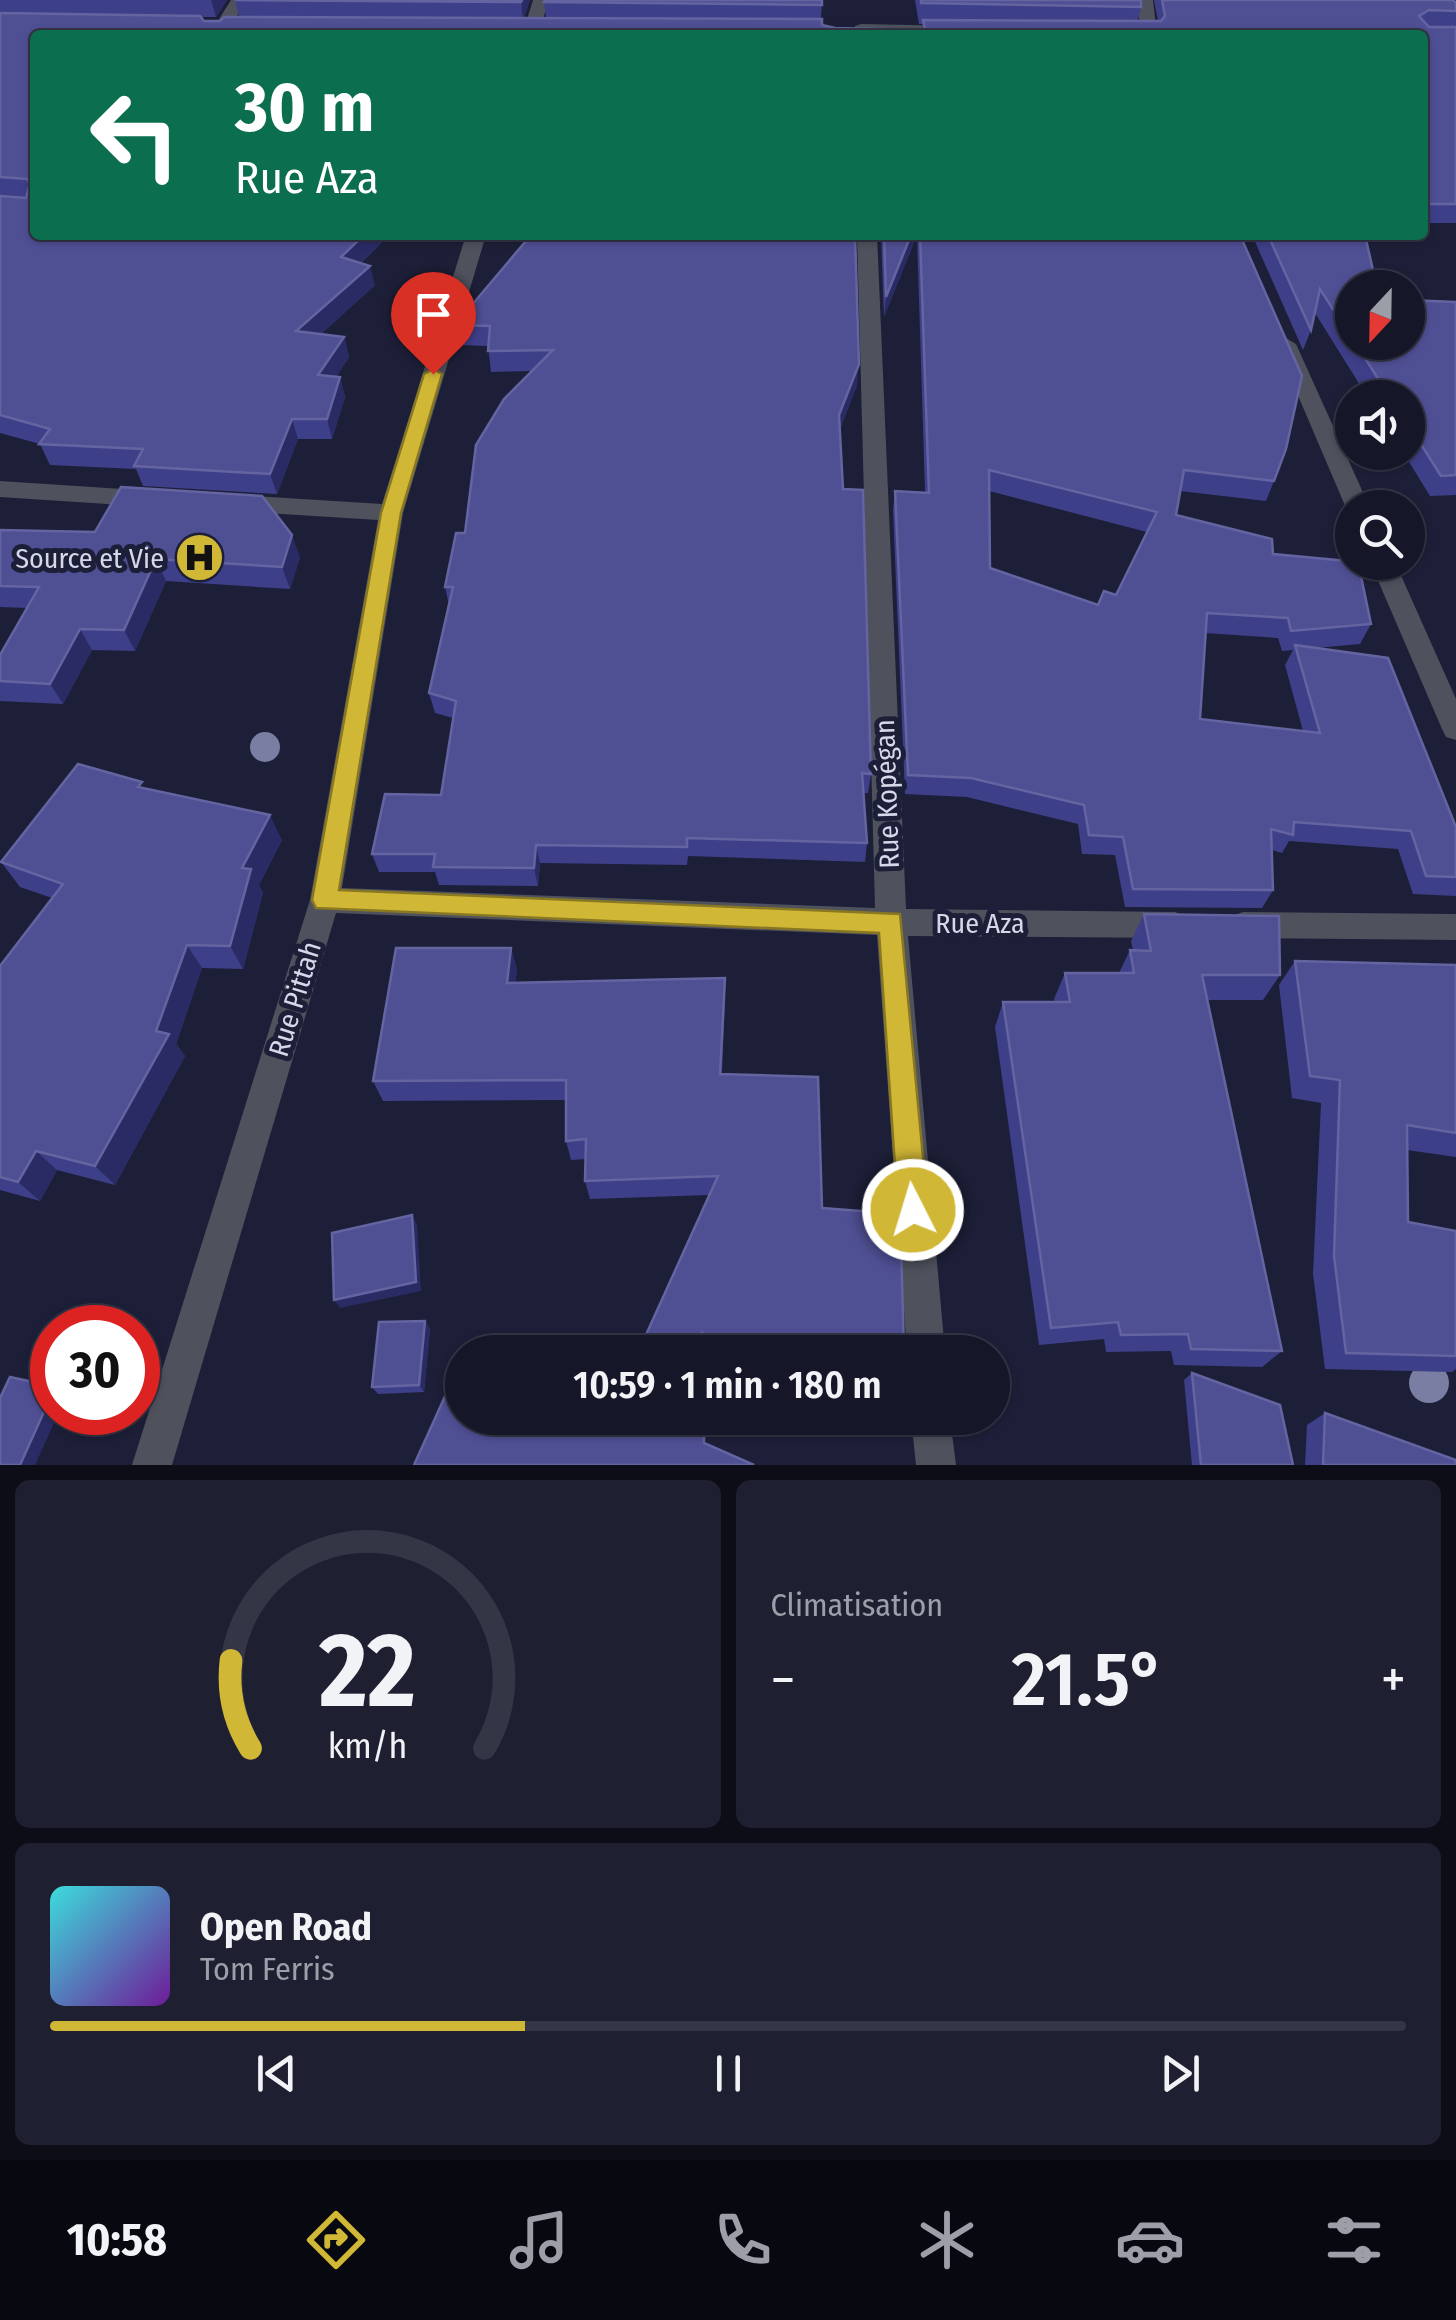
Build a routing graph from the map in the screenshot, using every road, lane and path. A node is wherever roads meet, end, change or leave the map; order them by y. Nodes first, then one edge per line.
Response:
1 (240, 0) edge
2 (541, 0) edge
3 (1146, 0) edge
4 (860, 26) edge
5 (241, 28) edge
6 (841, 28) edge
7 (214, 30) edge
8 (532, 30) edge
9 (954, 30) edge
10 (1149, 30) edge
11 (474, 240) edge
12 (868, 240) edge
13 (1278, 326) edge
14 (0, 489) edge
15 (1350, 490) edge
16 (176, 500) edge
17 (215, 502) edge
18 (391, 513) junction
19 (1390, 580) edge
20 (1456, 729) edge
21 (325, 900) junction
22 (891, 922) junction
23 (1456, 927) edge
24 (925, 1335) edge
25 (933, 1435) edge
26 (152, 1465) edge
27 (936, 1465) edge

1 - 7 street
2 - 8 street
3 - 10 street
4 - 6 street
4 - 9 street
5 - 7 street
11 - 18 street, Rue Pittah
12 - 22 street, Rue Kopégan
13 - 15 street
14 - 16 street
17 - 18 street
18 - 21 street, Rue Pittah
19 - 20 street
21 - 22 street, Rue Aza
21 - 26 street, Rue Pittah
22 - 23 street, Rue Aza
22 - 24 street, Rue Kopégan
25 - 27 street

